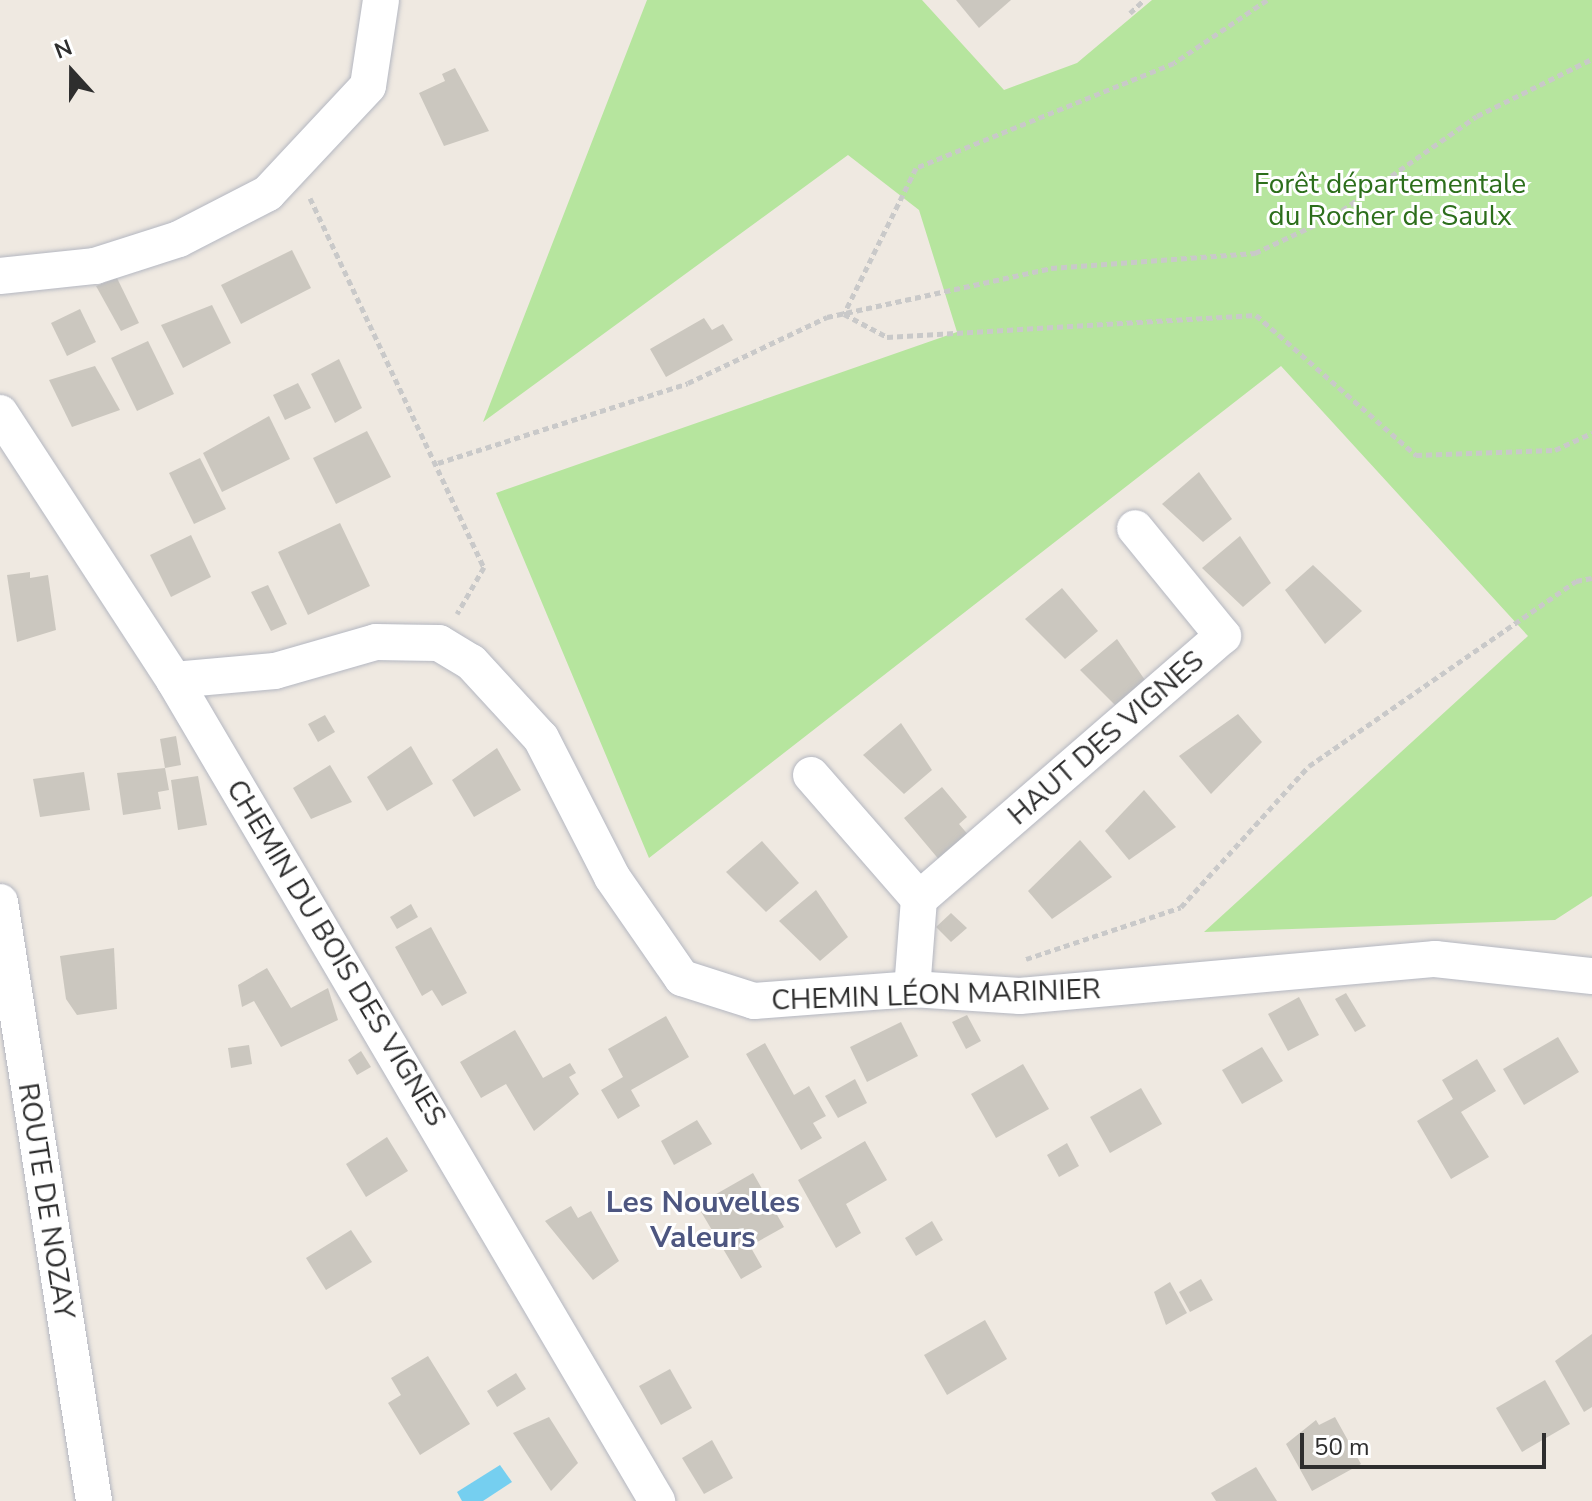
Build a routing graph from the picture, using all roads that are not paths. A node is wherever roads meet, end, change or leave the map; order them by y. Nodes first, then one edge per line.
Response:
1 (381, 0) edge
2 (0, 276) edge
3 (0, 413) edge
4 (1135, 528) dead end
5 (174, 680) junction
6 (811, 775) dead end
7 (919, 899) junction
8 (0, 902) edge
9 (1592, 976) edge
10 (912, 989) junction
11 (94, 1501) edge
12 (657, 1501) edge

1 - 2 street
3 - 5 street, CHEMIN DU BOIS DES VIGNES
4 - 7 street, HAUT DES VIGNES
5 - 10 street, CHEMIN LÉON MARINIER
5 - 12 street, CHEMIN DU BOIS DES VIGNES
6 - 7 street
7 - 10 street
8 - 11 street, ROUTE DE NOZAY
9 - 10 street, CHEMIN LÉON MARINIER

